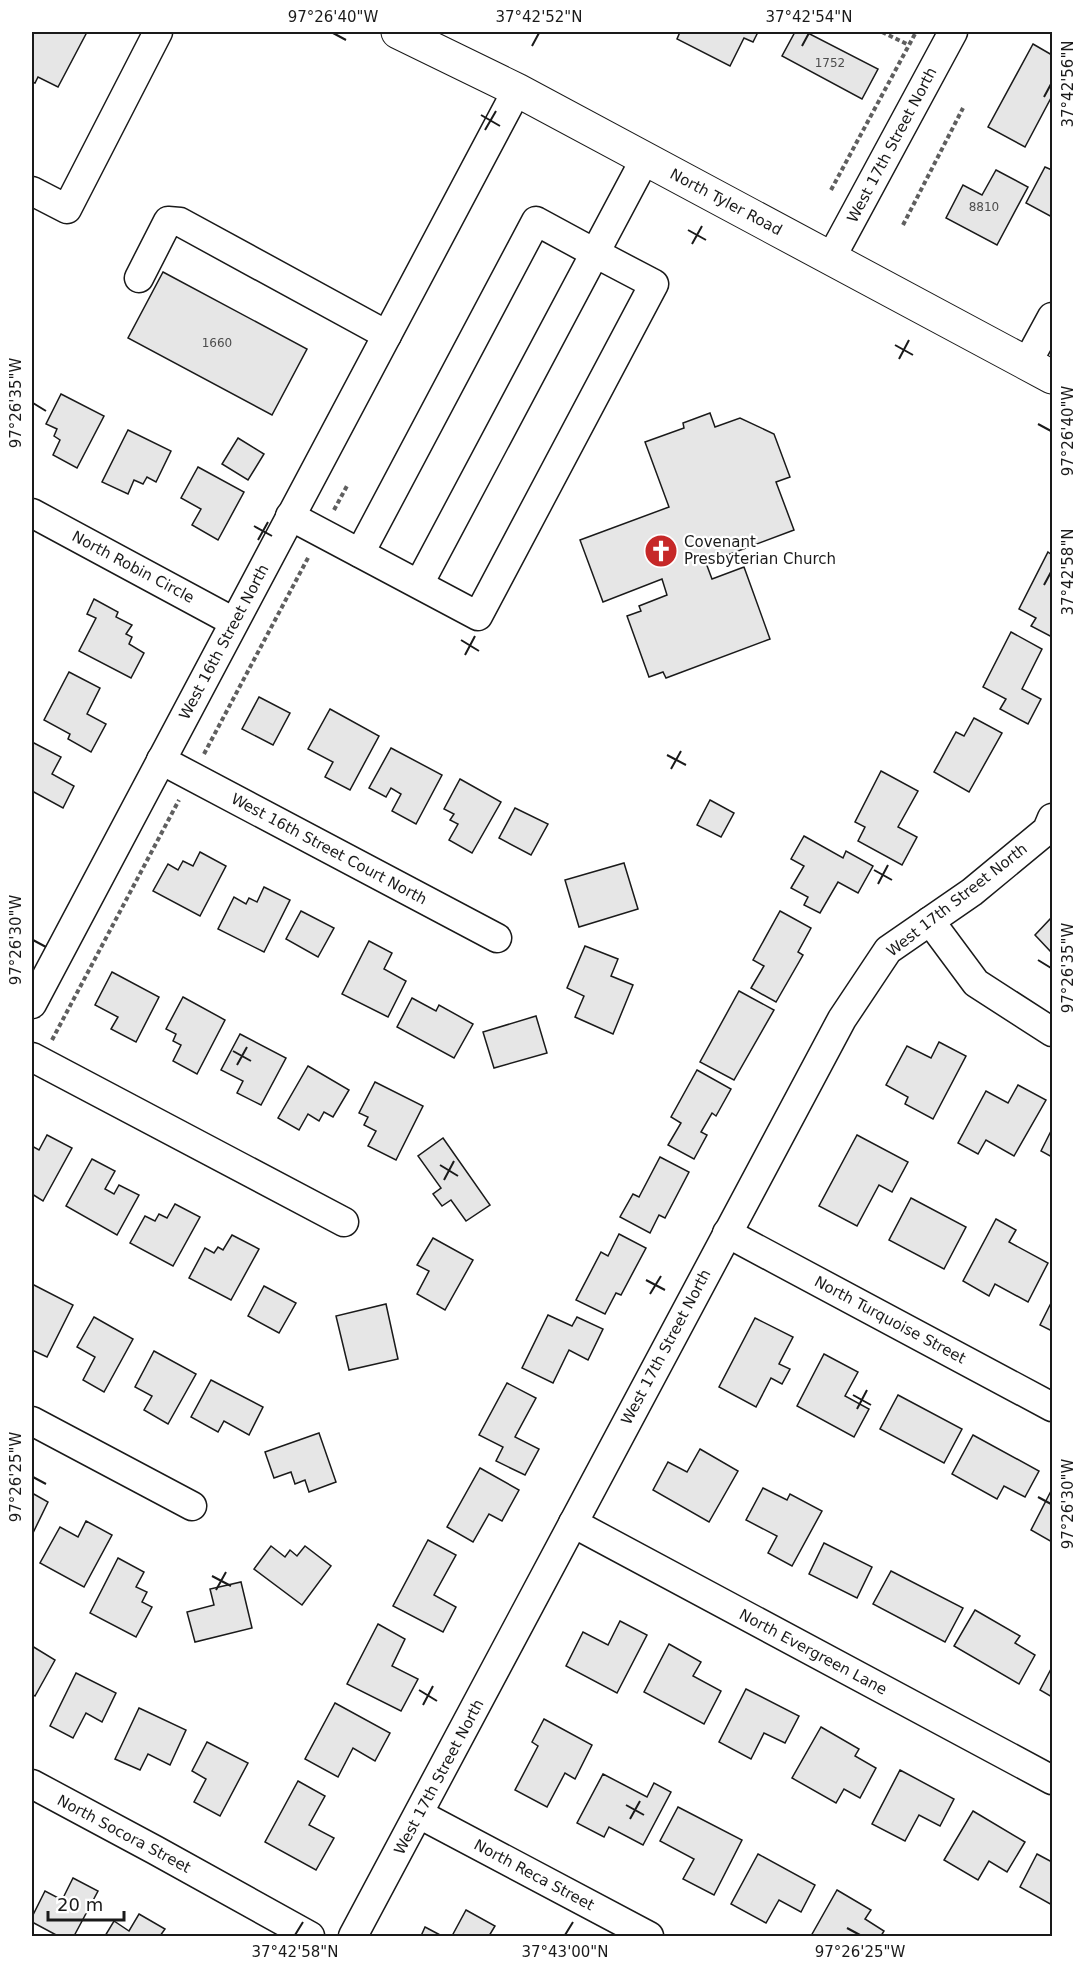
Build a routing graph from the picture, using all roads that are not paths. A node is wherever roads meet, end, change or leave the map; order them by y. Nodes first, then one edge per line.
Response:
1 (158, 32) edge
2 (398, 32) edge
3 (953, 32) edge
4 (517, 90) junction
5 (645, 159) junction
6 (32, 191) edge
7 (595, 253) junction
8 (831, 258) junction
9 (139, 278) dead end
10 (1053, 317) edge
11 (387, 335) junction
12 (1040, 370) edge
13 (32, 513) edge
14 (290, 516) junction
15 (360, 553) junction
16 (419, 584) junction
17 (234, 622) junction
18 (161, 760) junction
19 (1053, 818) edge
20 (930, 921) junction
21 (497, 938) dead end
22 (32, 1004) edge
23 (1053, 1032) edge
24 (32, 1057) edge
25 (344, 1222) dead end
26 (727, 1233) junction
27 (1053, 1407) edge
28 (32, 1421) edge
29 (192, 1506) dead end
30 (573, 1524) junction
31 (1053, 1780) edge
32 (32, 1784) edge
33 (419, 1814) junction
34 (310, 1936) edge
35 (353, 1936) edge
36 (649, 1936) edge

1 - 6 street
2 - 4 main road, North Tyler Road
3 - 8 street, West 17th Street North
4 - 5 main road, North Tyler Road
4 - 11 street, West 16th Street North
5 - 7 street
5 - 8 main road, North Tyler Road
7 - 15 street
7 - 16 street
7 - 16 street
8 - 12 main road, North Tyler Road
9 - 11 street
10 - 12 street
11 - 14 street, West 16th Street North
13 - 17 street, North Robin Circle
14 - 15 street
14 - 17 street, West 16th Street North
15 - 16 street
17 - 18 street, West 16th Street North
18 - 21 street, West 16th Street Court North
18 - 22 street, West 16th Street North
19 - 20 street, West 17th Street North
20 - 23 street
20 - 26 street, West 17th Street North
24 - 25 street
26 - 27 street, North Turquoise Street
26 - 30 street, West 17th Street North
28 - 29 street
30 - 31 street, North Evergreen Lane
30 - 33 street, West 17th Street North
32 - 34 street, North Socora Street
33 - 35 street, West 17th Street North
33 - 36 street, North Reca Street

